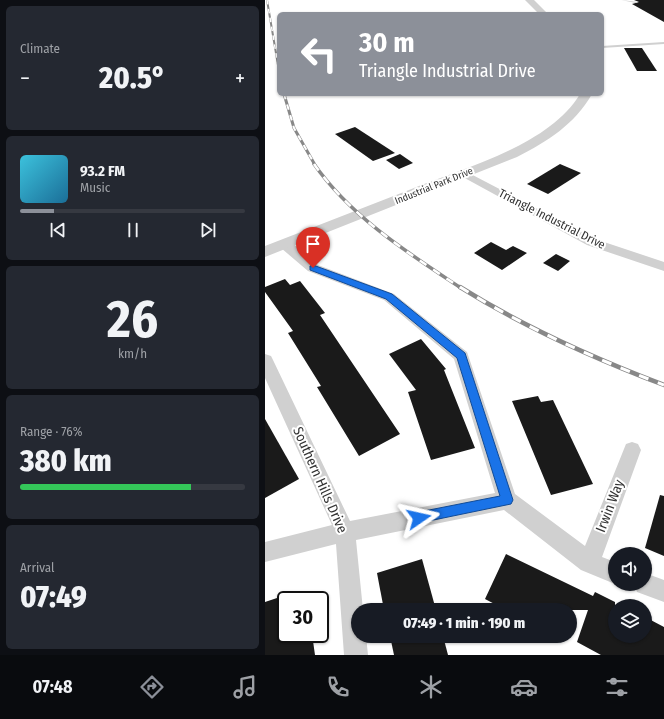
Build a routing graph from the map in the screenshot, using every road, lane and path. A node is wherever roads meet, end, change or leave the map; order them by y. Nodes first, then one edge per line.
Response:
1 (529, 0) edge
2 (623, 0) edge
3 (636, 2) dead end
4 (542, 12) edge
5 (664, 43) edge
6 (604, 47) edge
7 (585, 96) edge
8 (465, 174) junction
9 (286, 245) junction
10 (265, 252) edge
11 (664, 267) edge
12 (265, 360) edge
13 (632, 450) dead end
14 (507, 500) junction
15 (345, 532) junction
16 (265, 552) edge
17 (589, 562) junction
18 (608, 570) edge
19 (652, 587) edge
20 (664, 592) edge
21 (356, 655) edge

1 - 4 street
2 - 3 lane
5 - 6 lane
7 - 8 street, Industrial Park Drive
8 - 9 street, Industrial Park Drive
8 - 11 street, Triangle Industrial Drive
9 - 10 street, Industrial Park Drive
9 - 14 street
12 - 15 street, Southern Hills Drive
13 - 17 street, Irwin Way
14 - 15 street
14 - 17 street
15 - 16 street
15 - 21 street, Southern Hills Drive
17 - 18 street
19 - 20 street

